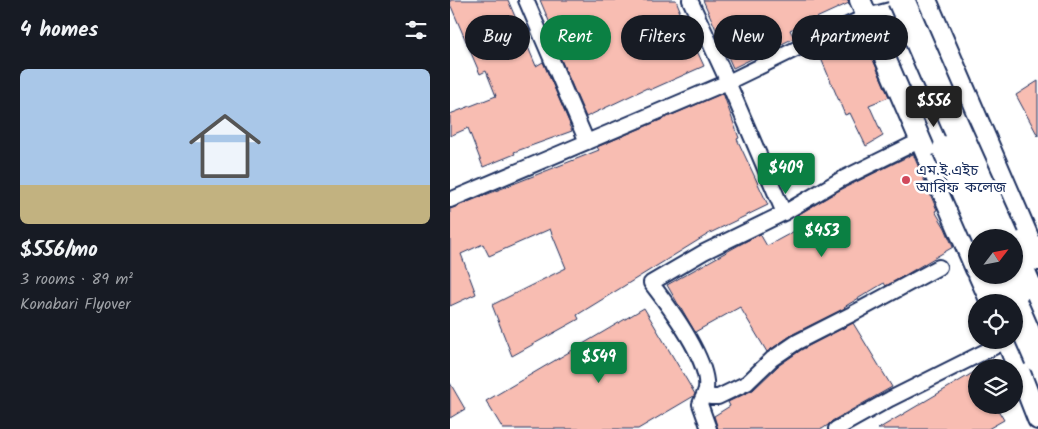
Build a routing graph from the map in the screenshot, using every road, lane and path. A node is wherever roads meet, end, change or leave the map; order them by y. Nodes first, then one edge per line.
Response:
1 (526, 0) edge
2 (690, 0) edge
3 (918, 0) edge
4 (870, 5) edge
5 (728, 82) junction
6 (587, 142) junction
7 (913, 144) dead end
8 (450, 200) edge
9 (784, 213) junction
10 (981, 229) edge
11 (1002, 229) edge
12 (968, 249) edge
13 (1038, 260) edge
14 (939, 267) dead end
15 (1023, 275) edge
16 (1038, 309) edge
17 (1023, 324) edge
18 (1038, 331) edge
19 (1023, 335) edge
20 (990, 349) edge
21 (1011, 349) edge
22 (1038, 359) edge
23 (705, 392) junction
24 (1038, 419) edge
25 (709, 429) edge
26 (836, 429) edge

1 - 6 street
2 - 5 street
3 - 4 street
3 - 11 highway, bridge
3 - 13 main road
4 - 5 street
4 - 10 highway, bridge
4 - 12 main road
5 - 6 street
5 - 9 street
6 - 8 street
7 - 9 street
9 - 23 street
14 - 23 street
15 - 16 highway
17 - 22 highway, bridge
18 - 19 street
20 - 26 street
21 - 24 main road
23 - 25 street

